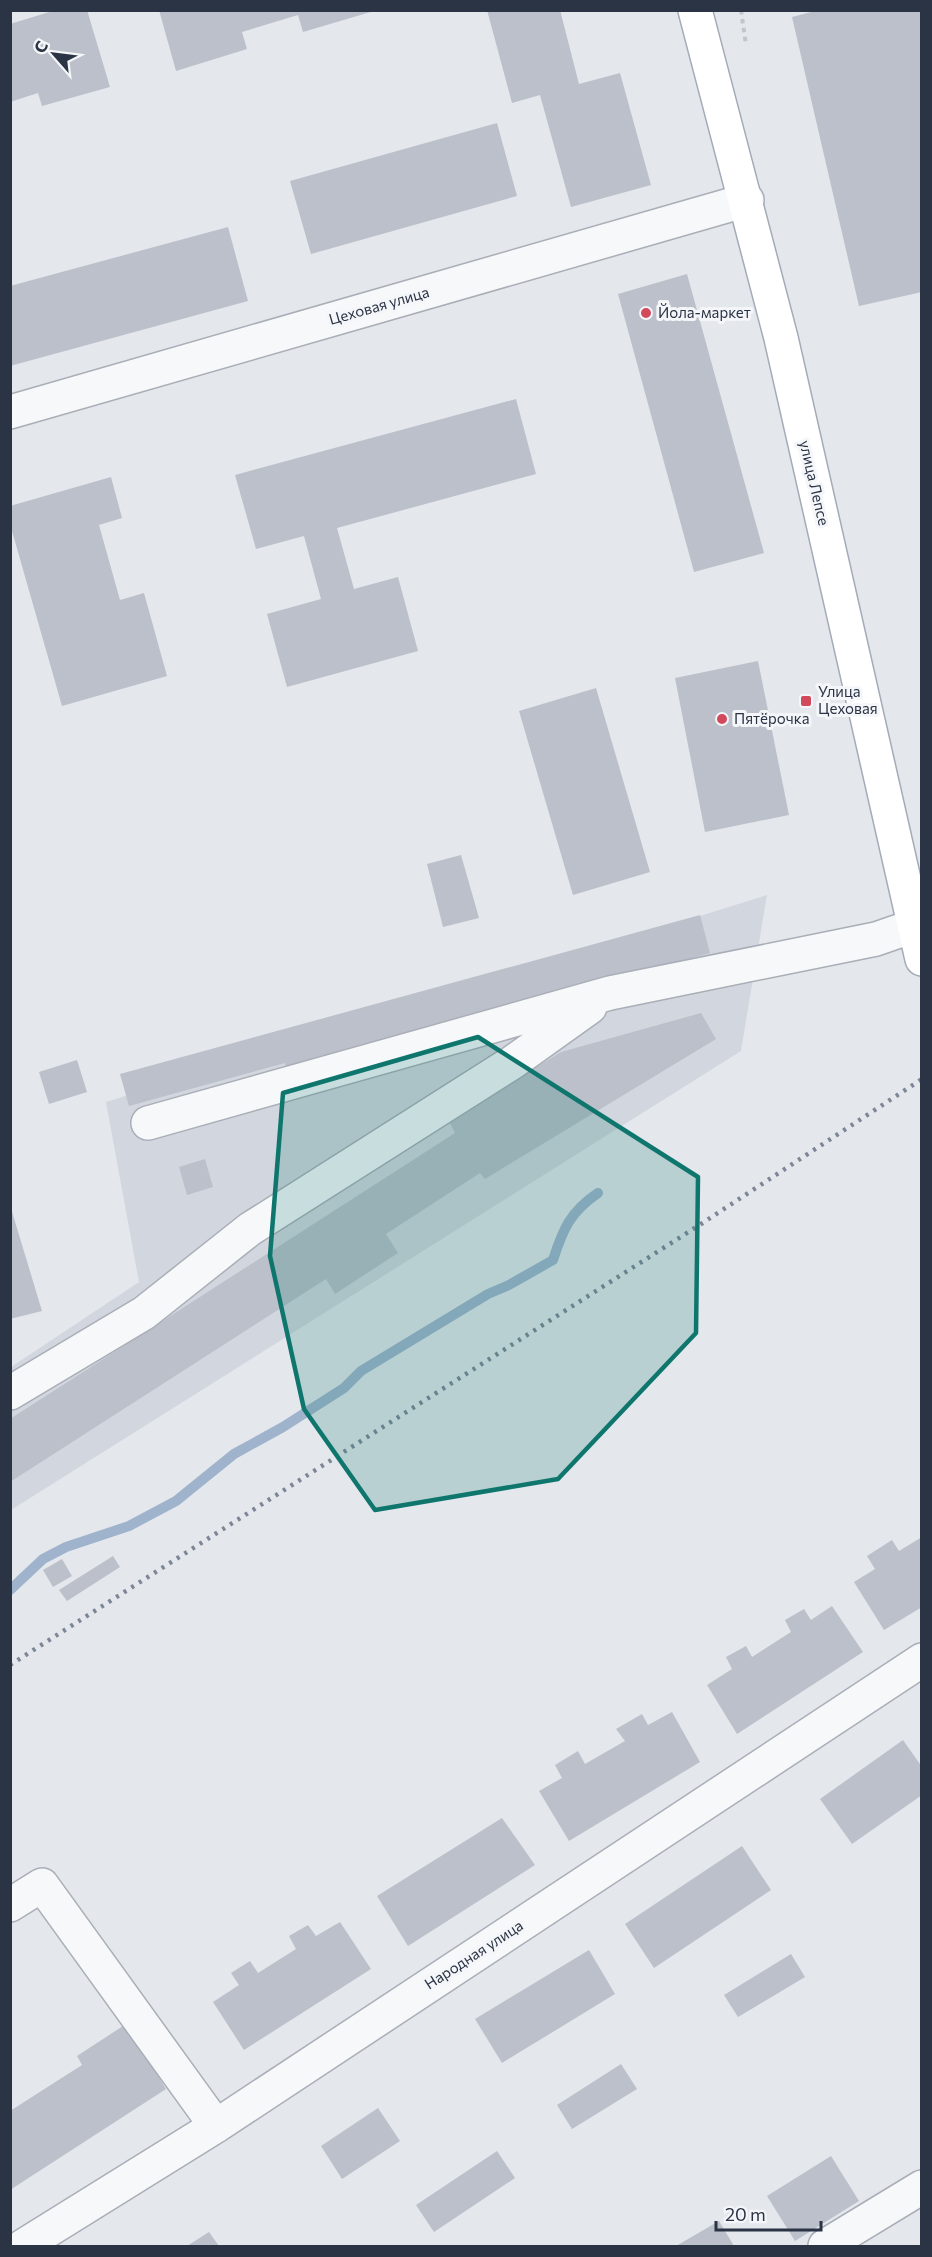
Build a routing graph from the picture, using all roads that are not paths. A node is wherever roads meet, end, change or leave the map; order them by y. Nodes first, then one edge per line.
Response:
1 (695, 10) edge
2 (747, 200) junction
3 (10, 412) edge
4 (918, 925) edge
5 (921, 959) edge
6 (610, 993) junction
7 (148, 1123) dead end
8 (10, 1393) edge
9 (921, 1660) edge
10 (10, 1905) edge
11 (216, 2126) junction
12 (921, 2187) edge
13 (23, 2247) edge
14 (825, 2247) edge

1 - 2 main road, улица Лепсе
2 - 3 street, Цеховая улица
2 - 4 main road, улица Лепсе
4 - 5 main road, улица Лепсе
4 - 6 street
6 - 7 street
6 - 8 street
9 - 11 street, Народная улица
10 - 11 street
11 - 13 street, Народная улица
12 - 14 street

